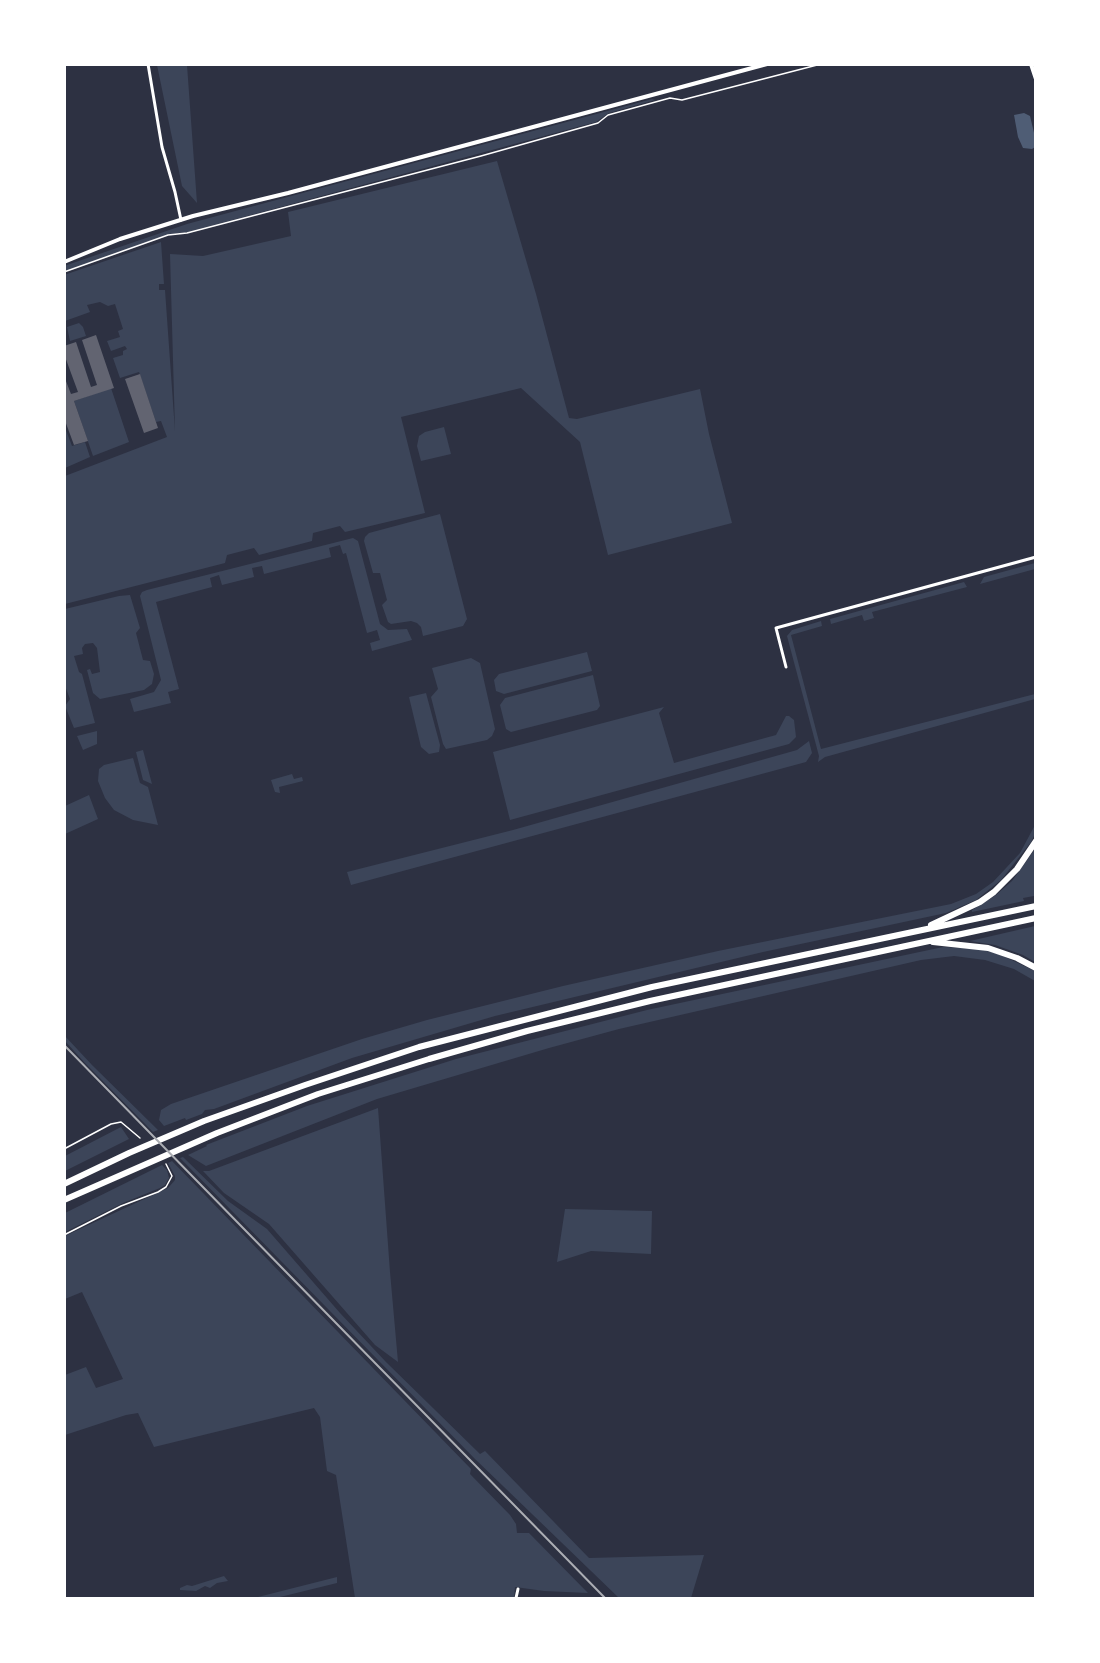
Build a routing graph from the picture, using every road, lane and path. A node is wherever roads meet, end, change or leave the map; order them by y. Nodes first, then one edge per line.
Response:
1 (148, 64) edge
2 (768, 64) edge
3 (821, 64) edge
4 (1032, 64) edge
5 (1035, 79) edge
6 (181, 219) junction
7 (64, 262) edge
8 (64, 273) edge
9 (1035, 557) edge
10 (786, 667) dead end
11 (1035, 841) edge
12 (1035, 906) edge
13 (1035, 918) edge
14 (926, 928) junction
15 (927, 941) junction
16 (1035, 968) edge
17 (140, 1138) dead end
18 (64, 1149) edge
19 (166, 1164) dead end
20 (64, 1184) edge
21 (64, 1200) edge
22 (64, 1235) edge
23 (518, 1589) dead end
24 (516, 1599) edge

1 - 6 street
2 - 6 street
3 - 8 path
4 - 5 street
6 - 7 street
9 - 10 street
11 - 14 highway
12 - 14 highway
13 - 15 highway
14 - 20 highway
15 - 16 highway
15 - 21 highway
17 - 18 path
19 - 22 path
23 - 24 street

